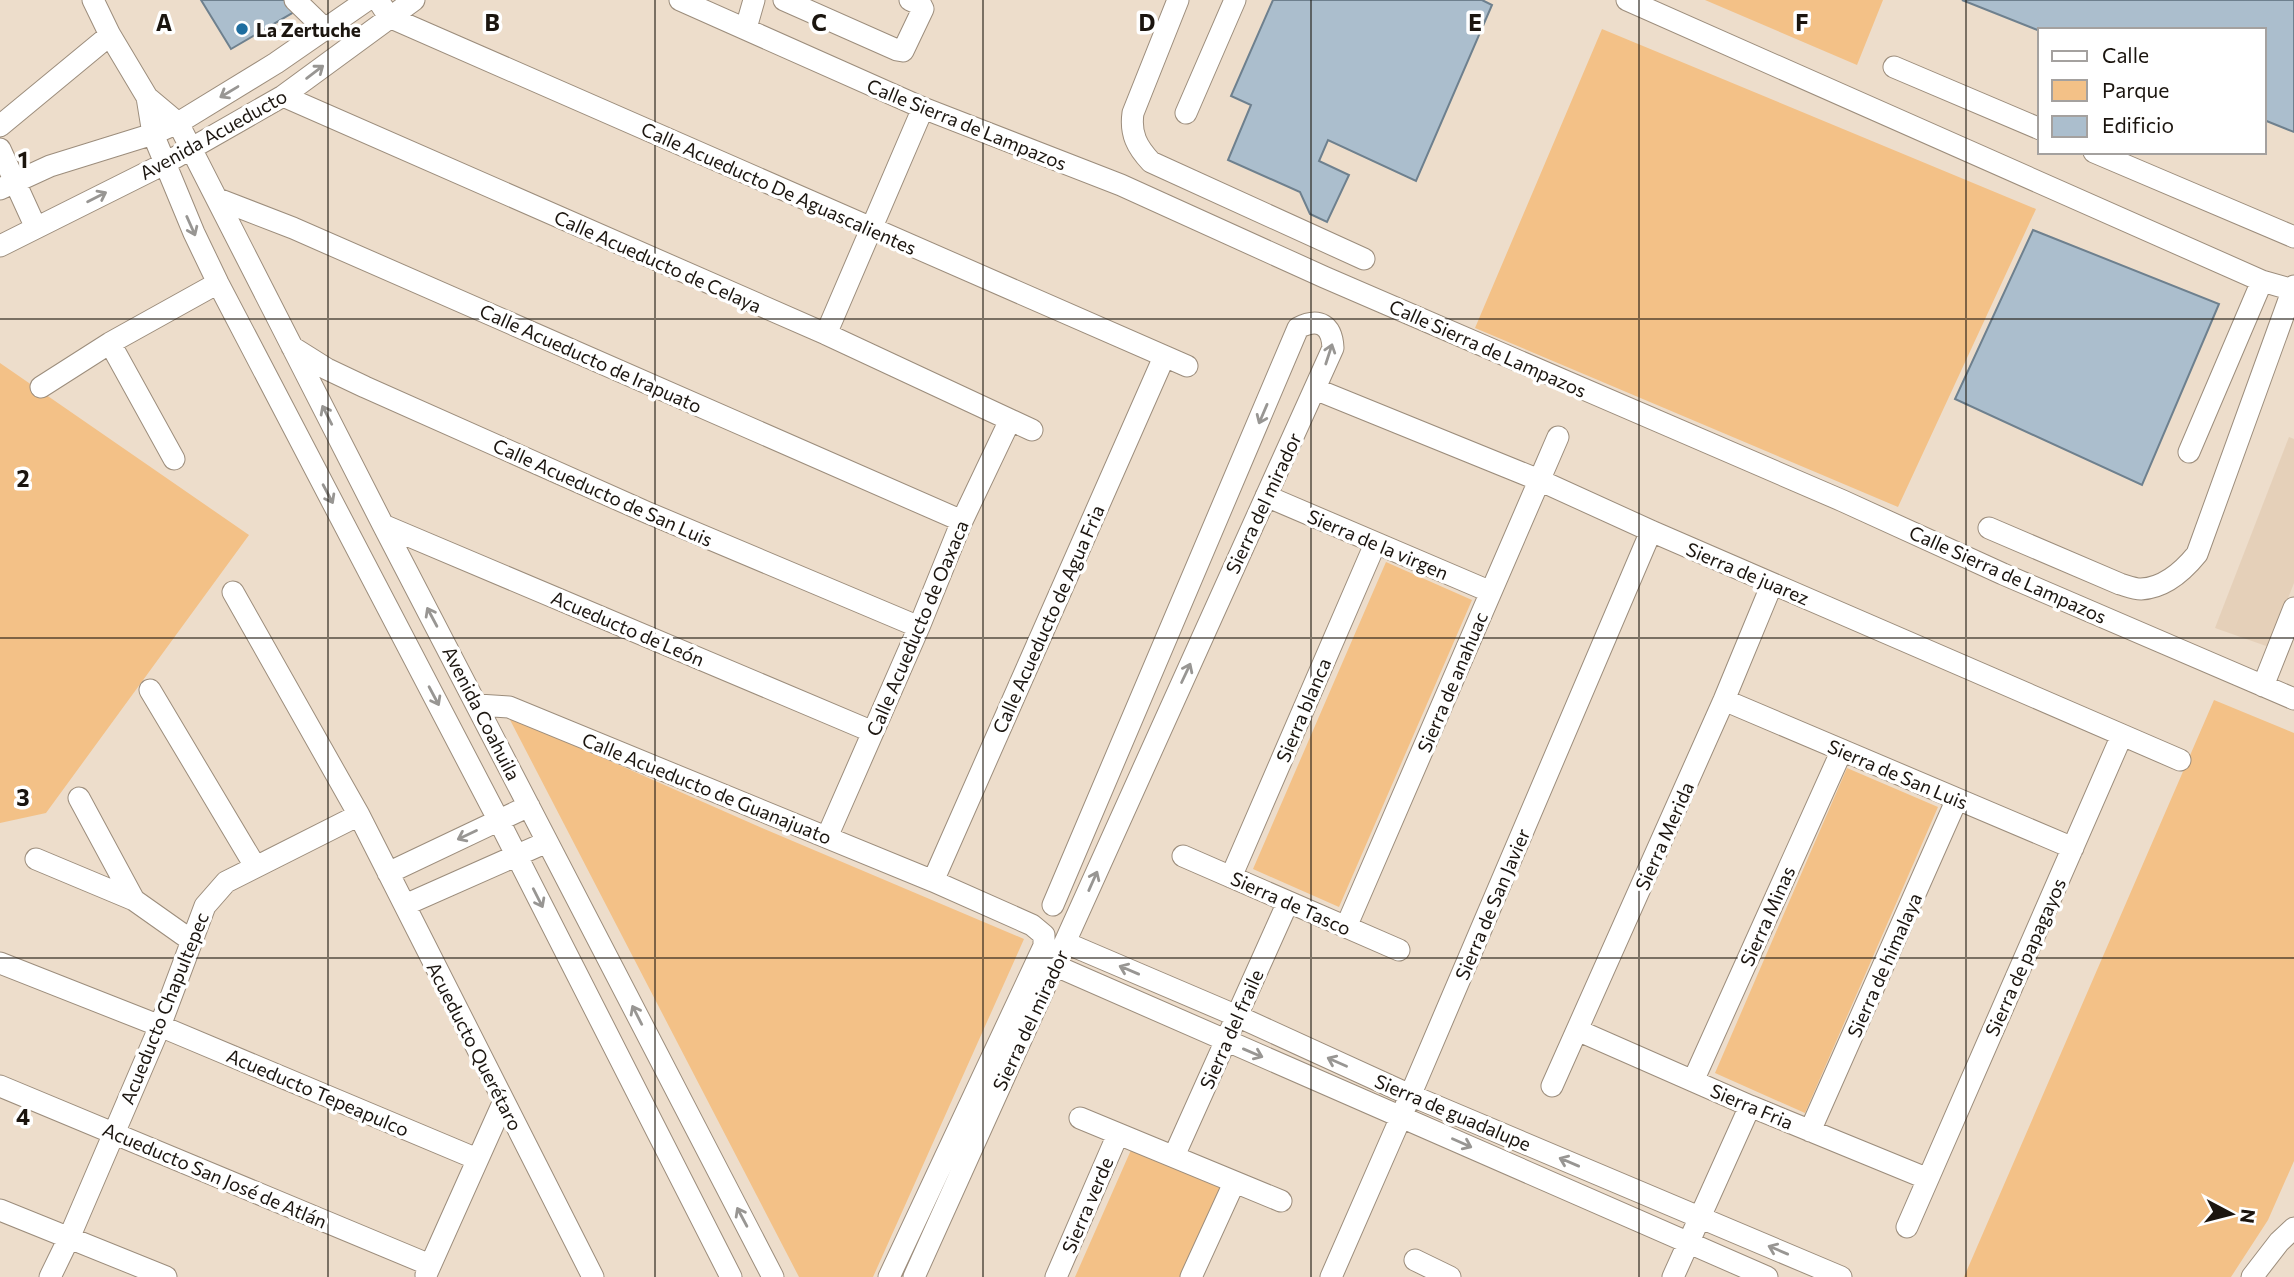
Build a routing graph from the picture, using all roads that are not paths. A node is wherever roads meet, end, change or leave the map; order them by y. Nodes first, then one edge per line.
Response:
1 (93, 0) edge
2 (295, 0) edge
3 (367, 0) edge
4 (414, 0) edge
5 (680, 0) edge
6 (754, 0) edge
7 (785, 0) edge
8 (910, 0) edge
9 (1178, 0) edge
10 (1235, 0) edge
11 (1627, 0) edge
12 (384, 9) edge
13 (746, 28) junction
14 (325, 29) junction
15 (110, 35) junction
16 (1894, 67) dead end
17 (283, 96) junction
18 (147, 97) junction
19 (923, 108) junction
20 (1186, 113) dead end
21 (178, 123) junction
22 (0, 126) edge
23 (2038, 128) edge
24 (153, 134) junction
25 (0, 149) edge
26 (191, 149) junction
27 (2099, 154) edge
28 (164, 164) junction
29 (7, 185) edge
30 (218, 199) junction
31 (36, 228) junction
32 (872, 228) junction
33 (2294, 237) edge
34 (0, 246) edge
35 (1364, 259) dead end
36 (2262, 281) junction
37 (218, 284) junction
38 (2293, 288) edge
39 (825, 334) junction
40 (110, 343) junction
41 (292, 346) junction
42 (1164, 357) junction
43 (1187, 366) dead end
44 (41, 387) dead end
45 (1315, 389) junction
46 (1010, 420) junction
47 (1032, 430) dead end
48 (1558, 437) dead end
49 (2189, 452) dead end
50 (174, 459) dead end
51 (1539, 481) junction
52 (1266, 496) junction
53 (962, 521) junction
54 (383, 526) junction
55 (1989, 528) dead end
56 (1651, 531) junction
57 (1375, 544) junction
58 (1772, 584) junction
59 (233, 592) dead end
60 (1491, 592) junction
61 (2294, 608) edge
62 (919, 627) junction
63 (2263, 685) junction
64 (150, 690) dead end
65 (2294, 699) edge
66 (1724, 700) junction
67 (478, 705) junction
68 (1138, 707) junction
69 (1164, 721) junction
70 (873, 732) junction
71 (2122, 735) junction
72 (1842, 750) junction
73 (2180, 761) dead end
74 (79, 798) dead end
75 (1957, 799) junction
76 (529, 806) junction
77 (359, 815) junction
78 (499, 821) junction
79 (827, 837) junction
80 (547, 842) junction
81 (2073, 848) junction
82 (516, 855) junction
83 (1183, 856) dead end
84 (36, 859) dead end
85 (255, 866) junction
86 (388, 873) junction
87 (1231, 877) junction
88 (933, 881) junction
89 (134, 900) junction
90 (1288, 902) junction
91 (405, 905) junction
92 (1053, 905) dead end
93 (1346, 927) junction
94 (1044, 935) joint
95 (192, 941) junction
96 (1066, 943) junction
97 (1399, 950) dead end
98 (0, 963) edge
99 (1056, 966) junction
100 (1237, 1016) junction
101 (160, 1026) junction
102 (1577, 1030) junction
103 (1226, 1042) junction
104 (1693, 1081) junction
105 (0, 1086) edge
106 (1552, 1086) dead end
107 (1410, 1095) junction
108 (503, 1103) junction
109 (1750, 1106) junction
110 (1401, 1117) junction
111 (1080, 1118) dead end
112 (1810, 1131) junction
113 (113, 1132) junction
114 (1118, 1134) junction
115 (1174, 1157) junction
116 (477, 1159) junction
117 (1928, 1179) junction
118 (1234, 1182) junction
119 (1281, 1201) dead end
120 (0, 1210) edge
121 (1699, 1217) junction
122 (1907, 1227) dead end
123 (2294, 1228) edge
124 (69, 1238) junction
125 (1688, 1242) junction
126 (1415, 1260) dead end
127 (428, 1271) edge
128 (50, 1277) edge
129 (166, 1277) edge
130 (593, 1277) edge
131 (731, 1277) edge
132 (774, 1277) edge
133 (890, 1277) edge
134 (914, 1277) edge
135 (1056, 1277) edge
136 (1191, 1277) edge
137 (1331, 1277) edge
138 (1450, 1277) edge
139 (1673, 1277) edge
140 (1767, 1277) edge
141 (1841, 1277) edge
142 (2252, 1277) edge

1 - 15 street
2 - 14 street
3 - 14 street, Avenida Acueducto
4 - 12 street, Avenida Acueducto
5 - 13 street, Calle Sierra de Lampazos
6 - 13 street
7 - 8 street
9 - 35 street
10 - 20 street
11 - 36 street
17 -> 12 street, Avenida Acueducto
12 - 32 street, Calle Acueducto De Aguascalientes
13 - 19 street, Calle Sierra de Lampazos
14 -> 21 street, Avenida Acueducto
15 - 18 street
15 - 22 street
16 - 23 street
17 - 26 street, Avenida Acueducto
17 - 39 street, Calle Acueducto de Celaya
18 - 21 street
18 - 24 street, Avenida Coahuila
19 - 32 street
19 - 63 street, Calle Sierra de Lampazos
21 - 24 street, Avenida Acueducto
21 - 26 street, Avenida Coahuila
24 - 28 street, Avenida Coahuila
24 - 29 street, Avenida Acueducto
25 - 29 street
26 - 28 street, Avenida Acueducto
26 - 30 street, Avenida Coahuila
27 - 33 street
31 -> 28 street, Avenida Acueducto
28 -> 37 street, Avenida Coahuila
29 - 31 street
30 - 41 street, Avenida Coahuila
30 - 53 street, Calle Acueducto de Irapuato
31 - 34 street, Avenida Acueducto
32 - 39 street
32 - 42 street, Calle Acueducto De Aguascalientes
36 - 38 street
36 - 49 street
37 - 40 street
37 -> 78 street, Avenida Coahuila
38 - 55 street
39 - 46 street, Calle Acueducto de Celaya
40 - 44 street
40 - 50 street
54 -> 41 street, Avenida Coahuila
41 - 62 street, Calle Acueducto de San Luis
42 - 43 street, Calle Acueducto De Aguascalientes
42 - 88 street, Calle Acueducto de Agua Fria
45 - 51 street, Sierra de juarez
45 - 52 street, Sierra del mirador
45 -> 68 street, Sierra del mirador
46 - 47 street, Calle Acueducto de Celaya
46 - 53 street, Calle Acueducto de Oaxaca
48 - 51 street, Sierra de anahuac
51 - 56 street, Sierra de juarez
51 - 60 street, Sierra de anahuac
52 - 57 street, Sierra de la virgen
69 -> 52 street, Sierra del mirador
53 - 62 street, Calle Acueducto de Oaxaca
67 -> 54 street, Avenida Coahuila
54 - 70 street, Acueducto de León
56 - 58 street, Sierra de juarez
56 - 107 street, Sierra de San Javier
57 - 60 street, Sierra de la virgen
57 - 87 street, Sierra blanca
58 - 66 street, Sierra Merida
58 - 71 street, Sierra de juarez
59 - 77 street, Acueducto Querétaro
60 - 93 street, Sierra de anahuac
61 - 63 street
62 - 70 street, Calle Acueducto de Oaxaca
63 - 65 street, Calle Sierra de Lampazos
64 - 85 street
66 - 72 street, Sierra de San Luis
66 - 102 street, Sierra Merida
67 - 76 street, Avenida Coahuila
67 - 79 street, Calle Acueducto de Guanajuato
68 - 69 street
68 - 92 street, Sierra del mirador
96 -> 69 street, Sierra del mirador
70 - 79 street, Calle Acueducto de Oaxaca
71 - 73 street, Sierra de juarez
71 - 81 street, Sierra de papagayos
72 - 75 street, Sierra de San Luis
72 - 104 street, Sierra Minas
74 - 89 street
75 - 81 street, Sierra de San Luis
75 - 112 street, Sierra de himalaya
76 - 78 street
76 - 80 street, Avenida Coahuila
77 - 85 street, Acueducto Chapultepec
77 - 86 street, Acueducto Querétaro
78 - 82 street, Avenida Coahuila
78 -> 86 street
79 - 88 street, Calle Acueducto de Guanajuato
80 - 82 street
132 -> 80 street, Avenida Coahuila
81 - 117 street, Sierra de papagayos
82 - 91 street
82 -> 131 street, Avenida Coahuila
83 - 87 street, Sierra de Tasco
84 - 89 street
85 - 95 street, Acueducto Chapultepec
86 - 91 street, Acueducto Querétaro
87 - 90 street, Sierra de Tasco
88 - 94 street, Calle Acueducto de Guanajuato
89 - 95 street
90 - 93 street, Sierra de Tasco
90 - 100 street, Sierra del fraile
91 - 108 street, Acueducto Querétaro
93 - 97 street, Sierra de Tasco
94 - 133 street, Sierra del mirador
95 - 101 street, Acueducto Chapultepec
96 - 99 street, Sierra del mirador
100 -> 96 street, Sierra de guadalupe
98 - 101 street, Acueducto Tepeapulco
99 - 103 street, Sierra de guadalupe
99 - 134 street, Sierra del mirador
100 - 103 street, Sierra del fraile
107 -> 100 street, Sierra de guadalupe
101 - 113 street, Acueducto Chapultepec
101 - 116 street, Acueducto Tepeapulco
102 - 104 street, Sierra Fria
102 - 106 street, Sierra Merida
103 -> 110 street, Sierra de guadalupe
103 - 115 street, Sierra del fraile
104 - 109 street, Sierra Fria
105 - 113 street, Acueducto San José de Atlán
107 - 110 street, Sierra de San Javier
121 -> 107 street, Sierra de guadalupe
108 - 116 street
108 - 130 street, Acueducto Querétaro
109 - 112 street, Sierra Fria
109 - 121 street
110 -> 125 street, Sierra de guadalupe
110 - 137 street, Sierra de San Javier
111 - 114 street
112 - 117 street, Sierra Fria
113 - 124 street, Acueducto Chapultepec
113 - 127 street, Acueducto San José de Atlán
114 - 115 street
114 - 135 street, Sierra verde
115 - 118 street
116 - 127 street
117 - 122 street, Sierra de papagayos
118 - 119 street
118 - 136 street
120 - 124 street
121 - 125 street
141 -> 121 street, Sierra de guadalupe
123 - 142 street
124 - 128 street, Acueducto Chapultepec
124 - 129 street
125 - 139 street
125 - 140 street, Sierra de guadalupe
126 - 138 street

